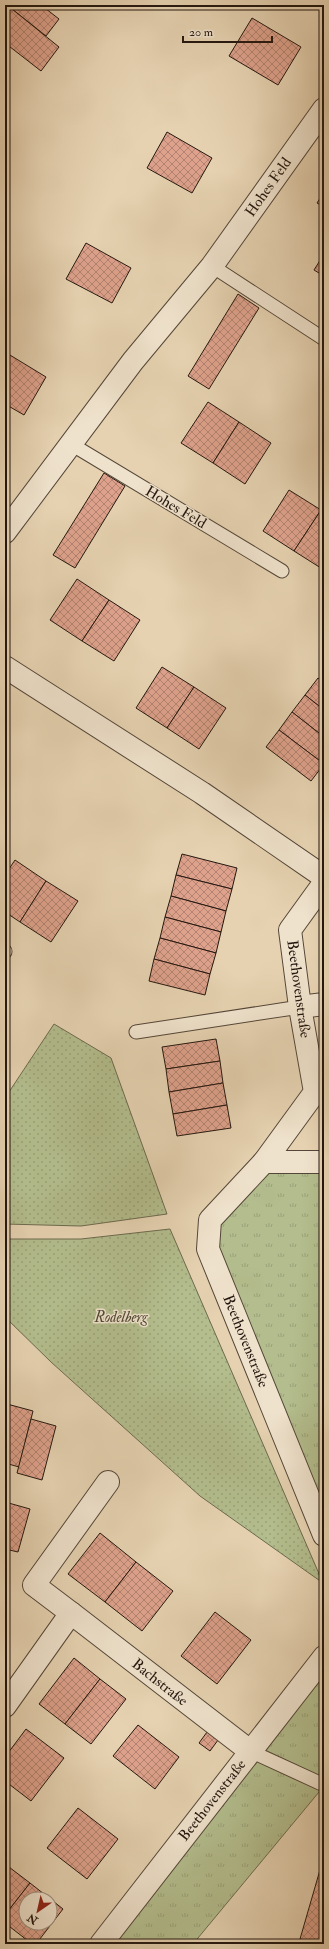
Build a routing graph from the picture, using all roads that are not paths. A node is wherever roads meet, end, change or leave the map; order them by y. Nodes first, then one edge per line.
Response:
1 (324, 108) edge
2 (212, 266) junction
3 (324, 339) edge
4 (70, 444) junction
5 (5, 532) edge
6 (282, 571) dead end
7 (5, 667) edge
8 (324, 877) edge
9 (324, 882) edge
10 (324, 1004) edge
11 (300, 1007) junction
12 (136, 1032) dead end
13 (264, 1162) junction
14 (324, 1162) edge
15 (108, 1482) dead end
16 (324, 1535) edge
17 (71, 1613) junction
18 (324, 1657) edge
19 (5, 1706) edge
20 (250, 1751) junction
21 (324, 1786) edge
22 (101, 1944) edge

1 - 2 street, Hohes Feld
2 - 3 lane
2 - 4 street, Hohes Feld
4 - 5 street, Hohes Feld
4 - 6 lane, Hohes Feld
7 - 8 street
9 - 11 street, Beethovenstraße
10 - 11 street
11 - 12 lane
11 - 13 street, Beethovenstraße
13 - 14 street
13 - 16 street, Beethovenstraße
15 - 17 street, Bachstraße
17 - 19 street
17 - 20 street, Bachstraße
18 - 20 street, Beethovenstraße
20 - 21 lane
20 - 22 street, Beethovenstraße

